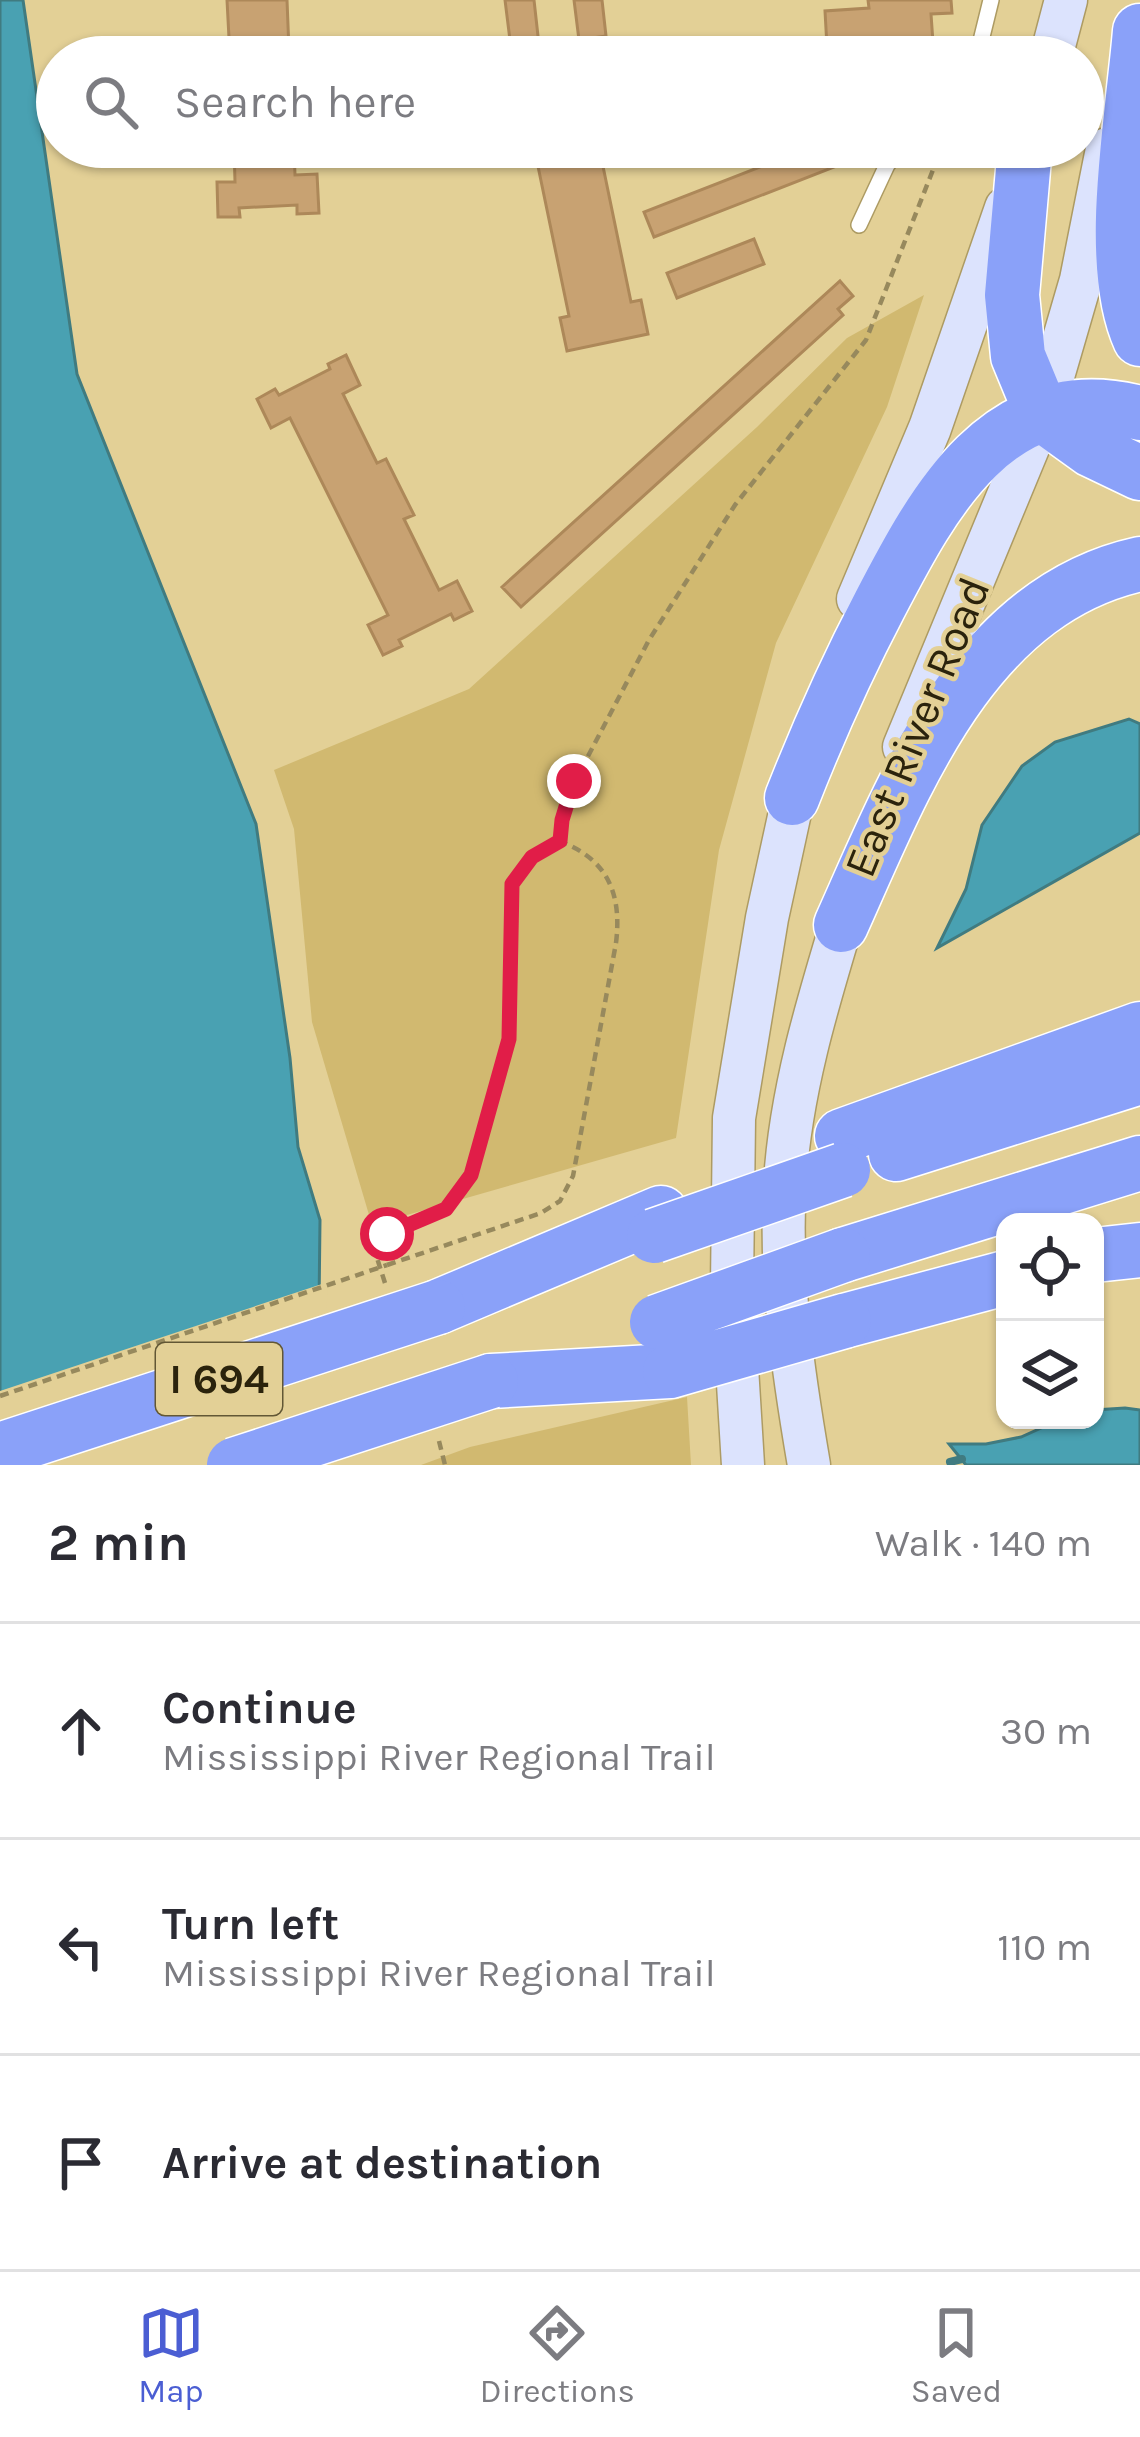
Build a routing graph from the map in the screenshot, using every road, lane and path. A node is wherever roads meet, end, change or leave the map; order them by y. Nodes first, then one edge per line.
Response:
1 (991, 0) edge
2 (1066, 0) edge
3 (1131, 0) edge
4 (1140, 31) edge
5 (982, 36) edge
6 (1057, 36) edge
7 (1104, 155) edge
8 (886, 168) edge
9 (934, 168) edge
10 (1018, 168) edge
11 (1023, 168) edge
12 (1102, 168) edge
13 (859, 225) dead end
14 (1140, 339) edge
15 (1140, 413) edge
16 (1042, 414) junction
17 (1140, 473) edge
18 (1140, 564) edge
19 (792, 798) junction
20 (560, 841) junction
21 (842, 926) junction
22 (1140, 1029) edge
23 (1140, 1077) edge
24 (843, 1153) junction
25 (1140, 1163) edge
26 (1140, 1250) edge
27 (1104, 1255) edge
28 (996, 1280) edge
29 (415, 1304) junction
30 (491, 1381) junction
31 (0, 1396) edge
32 (436, 1431) dead end
33 (0, 1450) edge
34 (234, 1465) edge
35 (445, 1465) edge
36 (743, 1465) edge
37 (809, 1465) edge

1 - 5 lane
2 - 6 main road
3 - 7 main road, East River Road
4 - 14 highway
8 - 13 lane
9 - 20 path
10 - 19 main road, East River Road
11 - 16 highway
12 - 16 main road, East River Road
15 - 16 highway
16 - 17 highway
16 - 19 highway
16 - 21 main road, East River Road
18 - 21 highway
19 - 36 main road, East River Road
20 - 29 path
20 - 31 path, bridge
21 - 37 main road, East River Road
22 - 24 highway
23 - 24 highway, I 694
24 - 29 highway, I 694, bridge
25 - 30 highway, I 694, bridge
26 - 27 highway
28 - 30 highway, bridge
29 - 33 highway, I 694, bridge
30 - 34 highway, I 694, bridge
32 - 35 path

